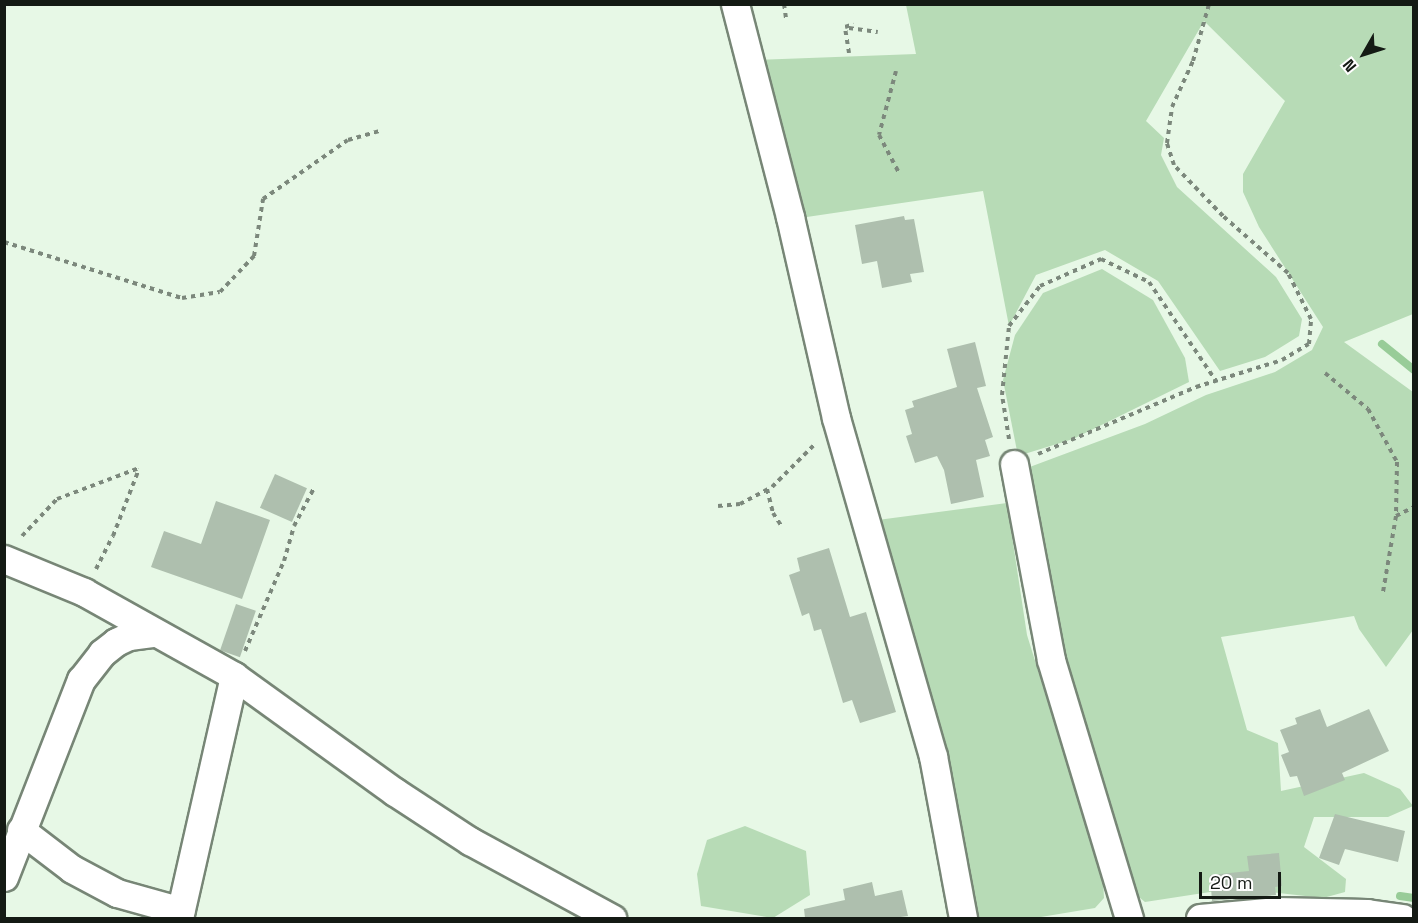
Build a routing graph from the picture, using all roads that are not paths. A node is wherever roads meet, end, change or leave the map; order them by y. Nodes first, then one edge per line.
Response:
1 (735, 4) edge
2 (1014, 464) road end
3 (12, 548) edge
4 (154, 633) junction
5 (234, 676) junction
6 (21, 831) junction
7 (4, 877) edge
8 (180, 915) edge
9 (612, 918) edge
10 (963, 918) edge
11 (1129, 918) edge
12 (1200, 918) edge
13 (1403, 918) edge

1 - 10 street
2 - 11 street
3 - 4 street
4 - 5 street
4 - 6 street
5 - 8 street
5 - 9 street
6 - 7 street
6 - 8 street
12 - 13 street

